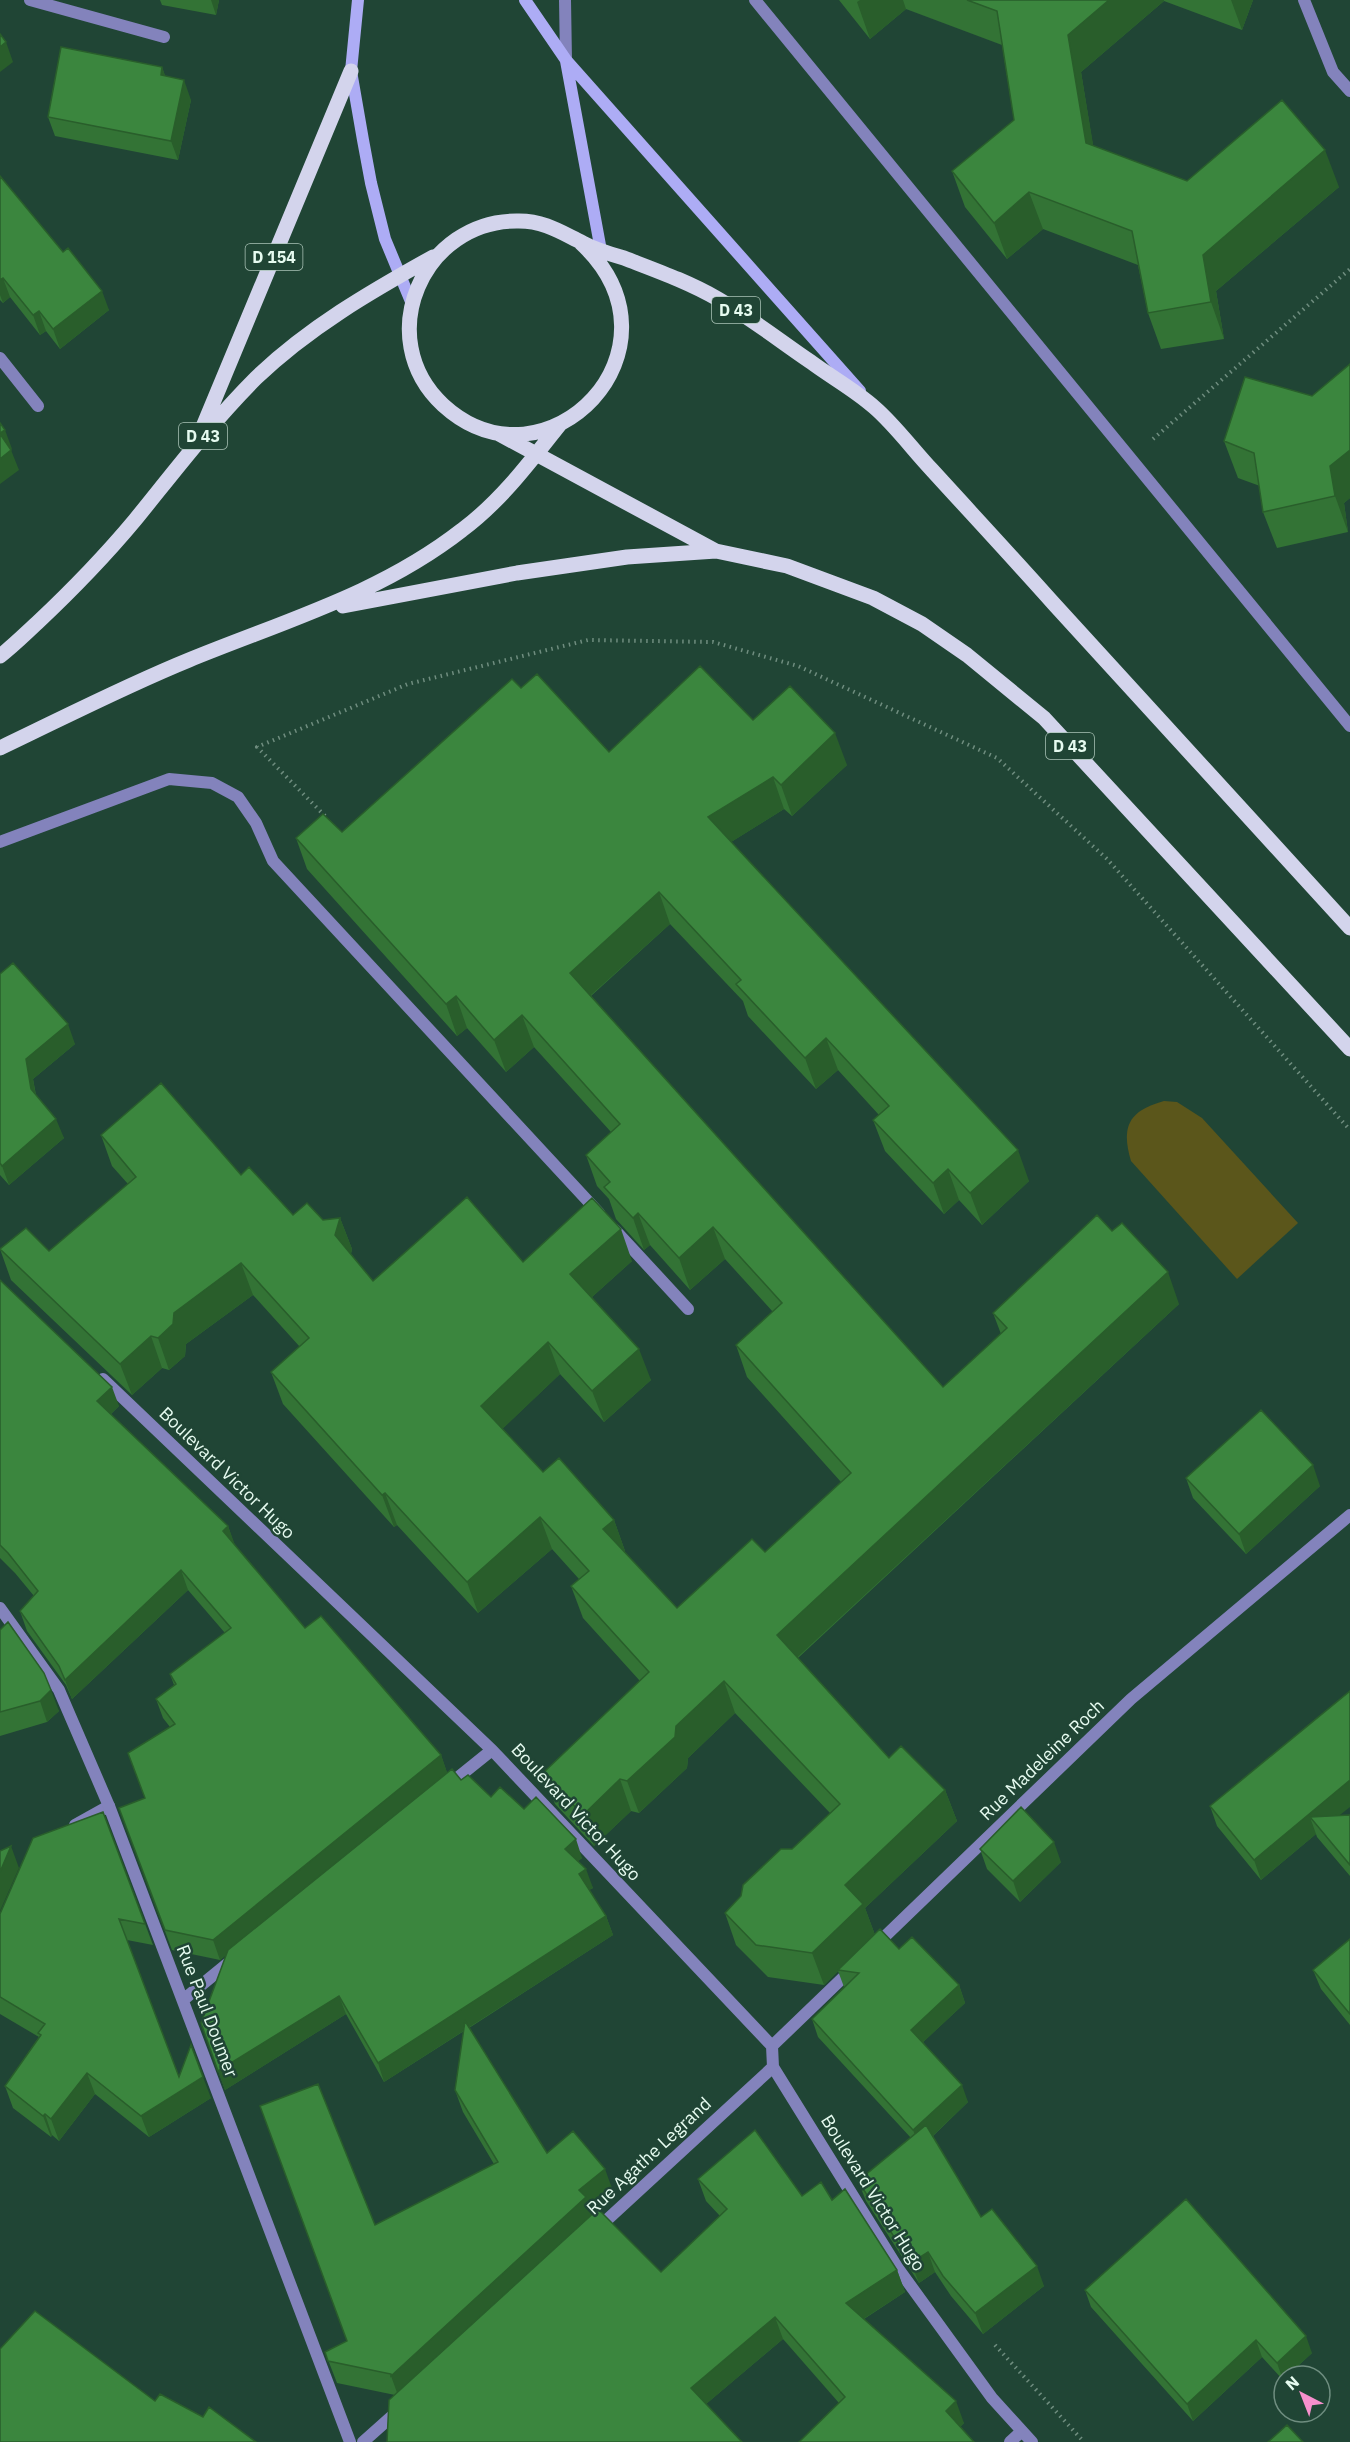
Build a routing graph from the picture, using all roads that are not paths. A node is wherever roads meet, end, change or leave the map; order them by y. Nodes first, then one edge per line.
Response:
1 (30, 0) edge
2 (358, 0) edge
3 (525, 0) edge
4 (565, 0) edge
5 (755, 0) edge
6 (1304, 0) edge
7 (164, 37) dead end
8 (566, 60) junction
9 (351, 71) junction
10 (1350, 91) edge
11 (581, 243) junction
12 (601, 250) junction
13 (438, 254) junction
14 (604, 268) junction
15 (400, 276) junction
16 (412, 304) junction
17 (0, 357) edge
18 (38, 406) dead end
19 (874, 407) junction
20 (560, 424) junction
21 (494, 431) junction
22 (196, 443) junction
23 (536, 455) junction
24 (716, 551) junction
25 (320, 610) junction
26 (0, 656) edge
27 (1350, 726) edge
28 (0, 748) edge
29 (0, 842) edge
30 (1350, 928) edge
31 (1350, 1049) edge
32 (688, 1309) dead end
33 (95, 1372) edge
34 (1350, 1515) edge
35 (0, 1608) edge
36 (492, 1750) junction
37 (437, 1794) edge
38 (109, 1806) junction
39 (68, 1829) edge
40 (238, 1956) edge
41 (183, 2000) junction
42 (772, 2046) junction
43 (773, 2067) junction
44 (590, 2234) edge
45 (407, 2402) edge
46 (1022, 2431) junction
47 (351, 2442) edge
48 (363, 2442) edge
49 (1010, 2442) edge
50 (1032, 2442) edge

1 - 7 street
2 - 9 main road, D 154
3 - 8 main road
4 - 8 street
5 - 27 street
6 - 10 street
8 - 12 main road
8 - 19 main road
9 - 15 main road, D 154
9 - 22 main road, D 154
11 - 12 main road, D 43
11 - 13 main road
11 - 14 main road
12 - 14 main road
12 - 19 main road, D 43
13 - 15 main road, D 43
13 - 16 main road
14 - 20 main road
15 - 16 main road, D 154
15 - 22 main road, D 43
16 - 21 main road
17 - 18 street
19 - 30 main road, D 43
20 - 21 main road
20 - 23 main road
21 - 23 main road
22 - 26 main road, D 43
23 - 24 main road
23 - 25 main road
24 - 25 main road, D 43
24 - 31 main road, D 43
25 - 28 main road, D 43
29 - 32 street
33 - 36 street, Boulevard Victor Hugo
34 - 42 street, Rue Madeleine Roch
35 - 38 street, Rue Paul Doumer
36 - 37 street
36 - 42 street, Boulevard Victor Hugo
38 - 39 street
38 - 41 street, Rue Paul Doumer
40 - 41 street
41 - 47 street, Rue Paul Doumer
42 - 43 street, Boulevard Victor Hugo
43 - 44 street, Rue Agathe Legrand
43 - 46 street, Boulevard Victor Hugo
45 - 48 street
46 - 49 street
46 - 50 street, Boulevard Victor Hugo

